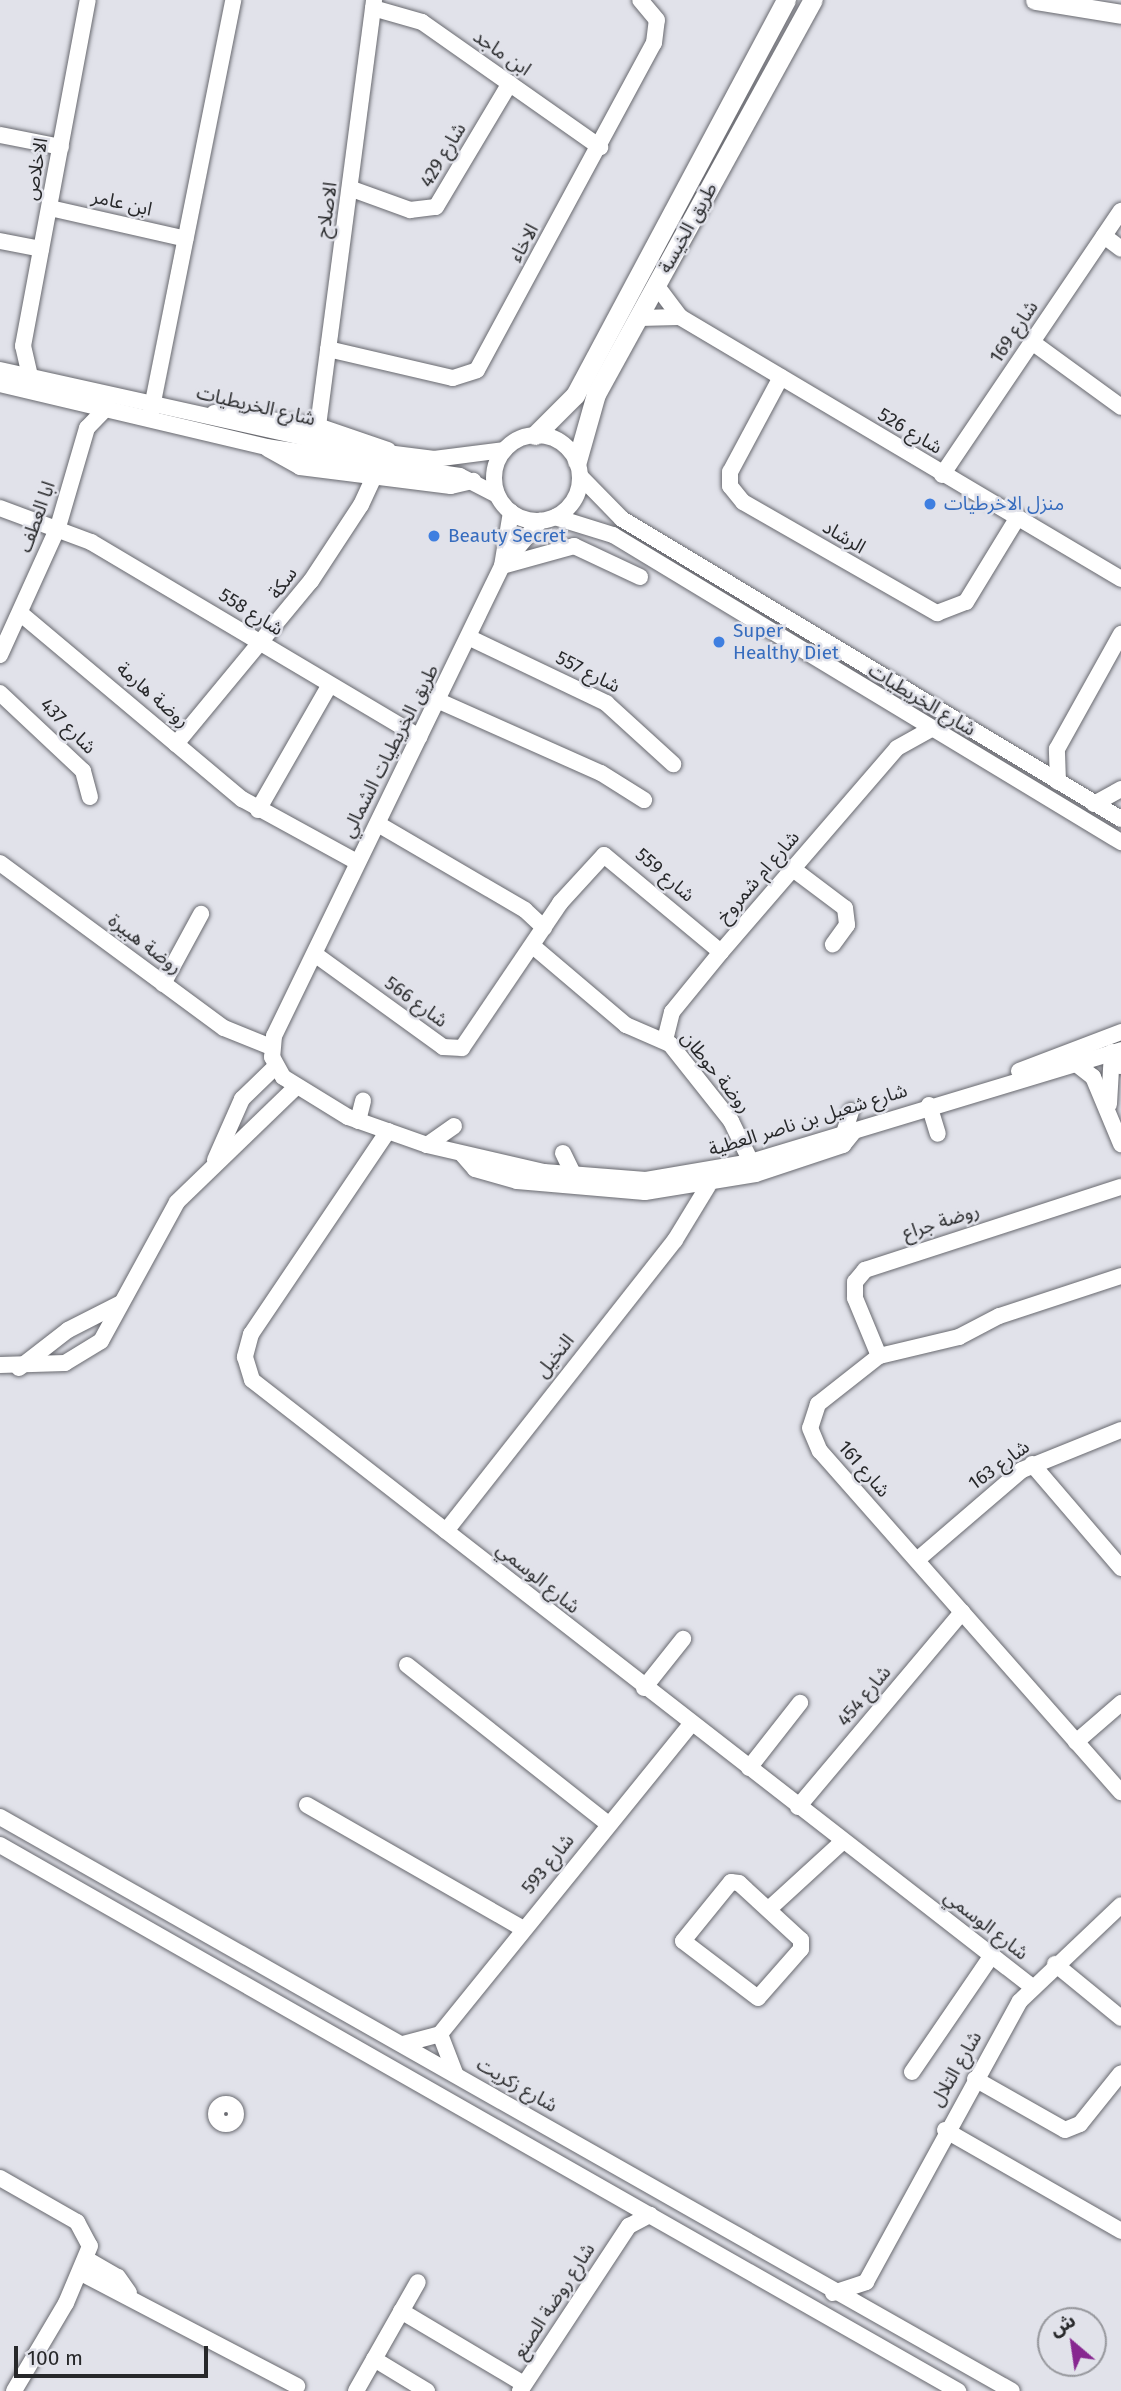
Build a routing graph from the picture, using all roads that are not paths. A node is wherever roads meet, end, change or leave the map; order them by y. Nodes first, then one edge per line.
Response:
1 (88, 0) edge
2 (233, 0) edge
3 (640, 0) edge
4 (786, 0) edge
5 (1035, 0) edge
6 (814, 3) edge
7 (373, 4) edge
8 (1121, 14) edge
9 (510, 83) junction
10 (0, 135) edge
11 (61, 147) junction
12 (600, 147) junction
13 (352, 188) junction
14 (50, 208) junction
15 (1121, 211) edge
16 (1104, 236) junction
17 (186, 239) junction
18 (0, 242) edge
19 (1121, 248) edge
20 (41, 249) junction
21 (656, 285) junction
22 (680, 317) junction
23 (638, 318) junction
24 (1032, 342) junction
25 (23, 346) junction
26 (328, 349) junction
27 (1, 375) edge
28 (30, 376) junction
29 (781, 377) junction
30 (84, 395) junction
31 (1121, 407) edge
32 (106, 408) junction
33 (151, 411) junction
34 (204, 415) junction
35 (318, 426) junction
36 (87, 428) junction
37 (535, 435) junction
38 (504, 450) junction
39 (392, 454) junction
40 (578, 469) junction
41 (377, 471) junction
42 (942, 475) junction
43 (497, 495) junction
44 (0, 508) edge
45 (511, 512) junction
46 (547, 519) junction
47 (1016, 520) junction
48 (58, 527) junction
49 (634, 550) junction
50 (502, 566) junction
51 (624, 567) junction
52 (640, 577) dead end
53 (1121, 579) edge
54 (748, 595) junction
55 (20, 613) junction
56 (737, 613) junction
57 (785, 617) junction
58 (1121, 634) edge
59 (773, 635) junction
60 (470, 638) junction
61 (264, 645) junction
62 (0, 655) edge
63 (856, 660) junction
64 (845, 678) junction
65 (329, 686) junction
66 (0, 694) edge
67 (439, 701) junction
68 (897, 711) junction
69 (929, 730) junction
70 (420, 737) junction
71 (176, 744) junction
72 (897, 748) junction
73 (1056, 749) junction
74 (673, 765) dead end
75 (1028, 765) junction
76 (1058, 782) junction
77 (1121, 790) edge
78 (90, 797) dead end
79 (644, 800) dead end
80 (1094, 804) junction
81 (258, 810) junction
82 (1121, 811) edge
83 (1121, 819) edge
84 (377, 824) junction
85 (1121, 842) edge
86 (357, 862) junction
87 (0, 863) edge
88 (793, 869) junction
89 (201, 914) dead end
90 (544, 928) junction
91 (833, 944) dead end
92 (534, 947) junction
93 (721, 952) junction
94 (316, 955) junction
95 (163, 984) junction
96 (1121, 1032) edge
97 (665, 1040) junction
98 (271, 1047) junction
99 (1119, 1058) edge
100 (1075, 1063) junction
101 (275, 1067) junction
102 (320, 1082) dead end
103 (993, 1084) junction
104 (296, 1087) junction
105 (312, 1097) junction
106 (363, 1101) dead end
107 (929, 1105) junction
108 (1109, 1107) junction
109 (851, 1111) dead end
110 (358, 1121) junction
111 (454, 1126) dead end
112 (388, 1131) junction
113 (849, 1131) junction
114 (938, 1134) dead end
115 (1121, 1144) edge
116 (426, 1145) junction
117 (563, 1153) dead end
118 (462, 1154) junction
119 (751, 1162) junction
120 (214, 1163) junction
121 (574, 1176) junction
122 (683, 1183) junction
123 (708, 1186) junction
124 (1121, 1186) edge
125 (694, 1206) junction
126 (1121, 1276) edge
127 (119, 1304) junction
128 (879, 1356) junction
129 (0, 1364) edge
130 (19, 1368) junction
131 (1121, 1430) edge
132 (1032, 1464) junction
133 (446, 1531) junction
134 (916, 1560) junction
135 (1121, 1568) edge
136 (962, 1612) junction
137 (683, 1639) dead end
138 (407, 1665) dead end
139 (645, 1688) junction
140 (800, 1703) dead end
141 (1121, 1703) edge
142 (691, 1724) junction
143 (1076, 1742) junction
144 (749, 1768) junction
145 (1121, 1792) edge
146 (307, 1805) dead end
147 (798, 1807) junction
148 (0, 1817) edge
149 (608, 1824) junction
150 (842, 1842) junction
151 (2, 1847) edge
152 (1121, 1905) edge
153 (770, 1908) junction
154 (522, 1928) junction
155 (992, 1955) junction
156 (1055, 1964) junction
157 (1031, 1986) junction
158 (1121, 2018) edge
159 (440, 2034) junction
160 (403, 2044) junction
161 (912, 2072) dead end
162 (1121, 2073) edge
163 (456, 2074) junction
164 (975, 2079) junction
165 (945, 2130) junction
166 (0, 2178) edge
167 (612, 2195) junction
168 (650, 2215) junction
169 (1121, 2231) edge
170 (623, 2234) junction
171 (85, 2267) junction
172 (418, 2282) dead end
173 (866, 2282) junction
174 (833, 2293) junction
175 (401, 2311) junction
176 (875, 2315) junction
177 (374, 2359) junction
178 (298, 2386) dead end
179 (522, 2388) edge
180 (15, 2391) edge
181 (356, 2391) edge
182 (427, 2391) edge
183 (958, 2391) edge
184 (1012, 2391) edge

1 - 11 street, الاخلاص
2 - 17 street
3 - 12 street, الاخاء
4 - 37 main road, طريق الخيسة
5 - 8 main road
6 - 21 main road, طريق الخيسة
7 - 9 street, ابن ماجد
7 - 13 street, الاصلاح
9 - 12 street, ابن ماجد
9 - 13 street, شارع 429
10 - 11 street
11 - 14 street, الاخلاص
12 - 26 street, الاخاء
13 - 26 street, الاصلاح
14 - 17 street, ابن عامر
14 - 20 street, الاخلاص
15 - 16 street, شارع 169
16 - 19 street
16 - 24 street, شارع 169
17 - 33 street
18 - 20 street
20 - 25 street, الاخلاص
21 - 22 street, شارع 526
21 - 23 main road, طريق الخيسة
22 - 23 street
22 - 29 street, شارع 526
23 - 40 main road, طريق الخيسة
24 - 31 street
24 - 42 street, شارع 169
25 - 27 street, الاخلاص
25 - 28 street, الاخلاص
26 - 35 street, الاصلاح
27 - 28 street, شارع الخريطيات
27 - 30 street, شارع الخريطيات
28 - 30 street, شارع الخريطيات
29 - 42 street, شارع 526
29 - 47 street, الرشاد
30 - 32 street, شارع الخريطيات
30 - 33 street, شارع الخريطيات
30 - 36 street
32 - 33 street, شارع الخريطيات
32 - 36 street
33 - 34 street, شارع الخريطيات
33 - 41 street, شارع الخريطيات
34 - 35 street
34 - 39 street, شارع الخريطيات
35 - 39 street
36 - 48 street, ابا العطف
37 - 38 street
37 - 40 street
38 - 39 street, شارع الخريطيات
38 - 43 street
40 - 46 street
40 - 54 street, شارع الخريطيات
41 - 43 street, شارع الخريطيات
41 - 61 street, سكة
42 - 47 street, شارع 526
43 - 45 street
44 - 48 street, شارع 558
45 - 46 street
45 - 50 street, طريق الخريطيات الشمالي
46 - 49 street, شارع الخريطيات
46 - 50 street, طريق الخريطيات الشمالي
47 - 53 street, شارع 526
48 - 55 street, ابا العطف
48 - 61 street, شارع 558
49 - 51 street
49 - 56 street, شارع الخريطيات
50 - 51 street
50 - 60 street, طريق الخريطيات الشمالي
51 - 52 street
54 - 56 street
54 - 57 street, شارع الخريطيات
55 - 62 street, ابا العطف
55 - 71 street, روضة هارمة
56 - 59 street, شارع الخريطيات
57 - 59 street
57 - 63 street, شارع الخريطيات
58 - 73 street
59 - 64 street, شارع الخريطيات
60 - 67 street, طريق الخريطيات الشمالي
60 - 74 street, شارع 557
61 - 65 street, شارع 558
61 - 71 street, سكة
63 - 64 street
63 - 75 street, شارع الخريطيات
64 - 68 street, شارع الخريطيات
65 - 70 street, شارع 558
65 - 81 street
66 - 78 street, شارع 437
67 - 70 street, طريق الخريطيات الشمالي
67 - 79 street
68 - 69 street, شارع الخريطيات
68 - 72 street
69 - 72 street, شارع ام شمروخ
69 - 85 street, شارع الخريطيات
70 - 84 street, طريق الخريطيات الشمالي
71 - 81 street, روضة هارمة
72 - 88 street, شارع ام شمروخ
73 - 75 street
73 - 76 street
75 - 76 street, شارع الخريطيات
76 - 80 street, شارع الخريطيات
77 - 80 street
77 - 82 street
80 - 83 street, شارع الخريطيات
81 - 86 street, روضة هارمة
84 - 86 street, طريق الخريطيات الشمالي
84 - 90 street
86 - 94 street, طريق الخريطيات الشمالي
87 - 95 street, روضة هبيرة
88 - 91 street
88 - 93 street, شارع ام شمروخ
89 - 95 street
90 - 92 street, شارع 559
90 - 93 street, شارع 559
92 - 94 street, شارع 566
92 - 97 street, روضة حوطان
93 - 97 street, شارع ام شمروخ
94 - 98 street
95 - 98 street, روضة هبيرة
96 - 103 street, شارع شعيل بن ناصر العطية
97 - 119 street, روضة حوطان
98 - 101 street
99 - 100 street, شارع شعيل بن ناصر العطية
99 - 108 street
100 - 103 street, شارع شعيل بن ناصر العطية
100 - 108 street
101 - 104 street, شارع شعيل بن ناصر العطية
101 - 120 street
102 - 105 street
103 - 107 street, شارع شعيل بن ناصر العطية
104 - 105 street, شارع شعيل بن ناصر العطية
104 - 120 street
105 - 110 street, شارع شعيل بن ناصر العطية
106 - 110 street
107 - 113 street, شارع شعيل بن ناصر العطية
107 - 114 street
108 - 115 street
109 - 113 street
110 - 112 street, شارع شعيل بن ناصر العطية
111 - 116 street
112 - 116 street, شارع شعيل بن ناصر العطية
112 - 133 street, شارع الوسمي
113 - 119 street, شارع شعيل بن ناصر العطية
113 - 123 street
116 - 118 street, شارع شعيل بن ناصر العطية
117 - 121 street
118 - 121 street, شارع شعيل بن ناصر العطية
118 - 122 street
119 - 122 street, شارع شعيل بن ناصر العطية
120 - 127 street
121 - 122 street, شارع شعيل بن ناصر العطية
122 - 123 street
122 - 125 street
123 - 125 street, النخيل
124 - 128 street, روضة جراع
125 - 133 street, النخيل
126 - 128 street, شارع 161
127 - 130 street
127 - 130 street
128 - 134 street, شارع 161
129 - 130 street
131 - 132 street, شارع 163
132 - 134 street, شارع 163
132 - 135 street
133 - 139 street, شارع الوسمي
134 - 136 street, شارع 161
136 - 143 street, شارع 161
136 - 147 street, شارع 454
137 - 139 street
138 - 149 street
139 - 142 street, شارع الوسمي
140 - 144 street
141 - 143 street
142 - 144 street, شارع الوسمي
142 - 149 street, شارع 593
143 - 145 street, شارع 161
144 - 147 street, شارع الوسمي
146 - 154 street
147 - 150 street, شارع الوسمي
148 - 160 street, شارع زكريت
149 - 154 street, شارع 593
150 - 153 street
150 - 155 street, شارع الوسمي
151 - 167 street
152 - 156 street, شارع التلال
153 - 153 street
154 - 159 street, شارع 593
155 - 157 street, شارع الوسمي
155 - 161 street
156 - 157 street, شارع التلال
156 - 158 street
157 - 164 street, شارع التلال
159 - 160 street
159 - 163 street
160 - 163 street, شارع زكريت
162 - 164 street
163 - 174 street, شارع زكريت
164 - 165 street, شارع التلال
165 - 169 street
165 - 173 street, شارع التلال
166 - 171 street
167 - 168 street
167 - 170 street, شارع روضة الصنع
168 - 170 street, شارع روضة الصنع
168 - 183 street
170 - 179 street, شارع روضة الصنع
171 - 178 street
171 - 180 street
172 - 175 street
173 - 174 street
173 - 176 street
174 - 176 street, شارع زكريت
175 - 177 street
175 - 179 street
176 - 184 street, شارع زكريت
177 - 181 street
177 - 182 street

